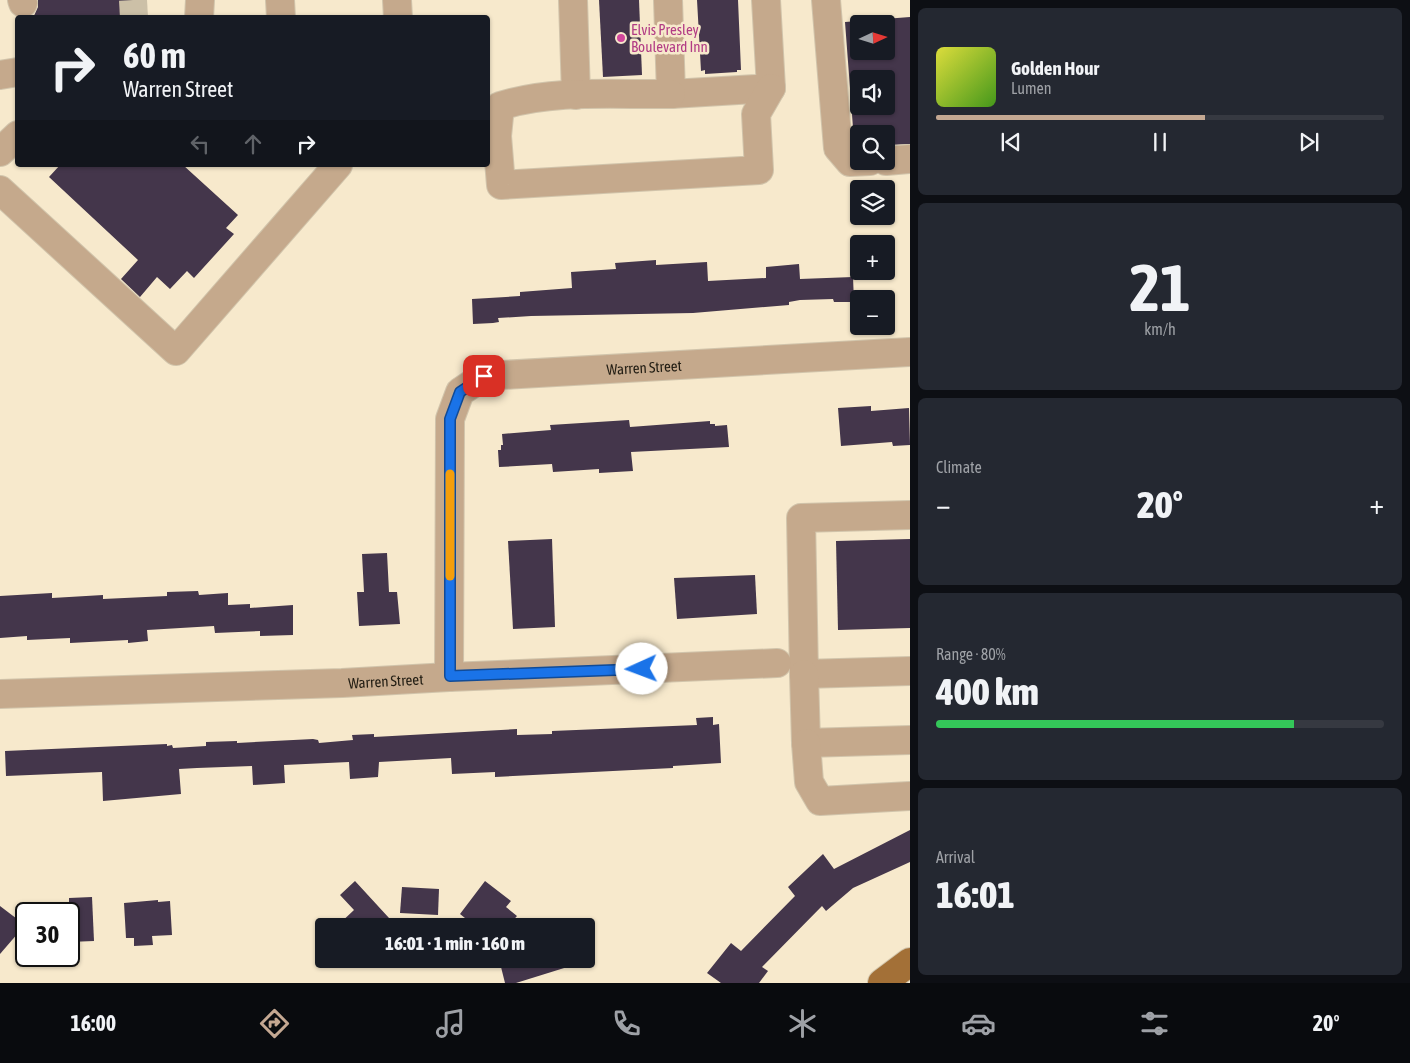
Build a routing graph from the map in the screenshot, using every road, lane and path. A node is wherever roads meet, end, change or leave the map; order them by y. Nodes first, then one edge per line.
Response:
1 (200, 0) edge
2 (280, 0) edge
3 (397, 0) edge
4 (573, 0) edge
5 (668, 0) edge
6 (766, 0) edge
7 (826, 0) edge
8 (199, 15) edge
9 (281, 15) edge
10 (398, 15) edge
11 (15, 72) edge
12 (0, 75) edge
13 (771, 88) junction
14 (671, 94) junction
15 (576, 95) junction
16 (15, 138) edge
17 (0, 152) edge
18 (850, 156) edge
19 (895, 160) edge
20 (910, 160) edge
21 (336, 167) edge
22 (0, 190) edge
23 (910, 352) edge
24 (910, 515) edge
25 (777, 663) dead end
26 (910, 672) edge
27 (804, 674) junction
28 (450, 676) junction
29 (0, 694) edge
30 (910, 740) edge
31 (806, 743) junction
32 (910, 796) edge
33 (910, 962) edge
34 (882, 983) edge

1 - 8 street
2 - 9 street
3 - 10 street
4 - 15 street
5 - 14 street
6 - 13 street
7 - 18 street
11 - 12 street
13 - 14 street
13 - 15 street
14 - 15 street
16 - 17 street
19 - 20 street
21 - 22 street
23 - 28 street, Warren Street
24 - 27 street
25 - 28 street
26 - 27 street
27 - 31 street
28 - 29 street, Warren Street
30 - 31 street
31 - 32 street
33 - 34 main road

